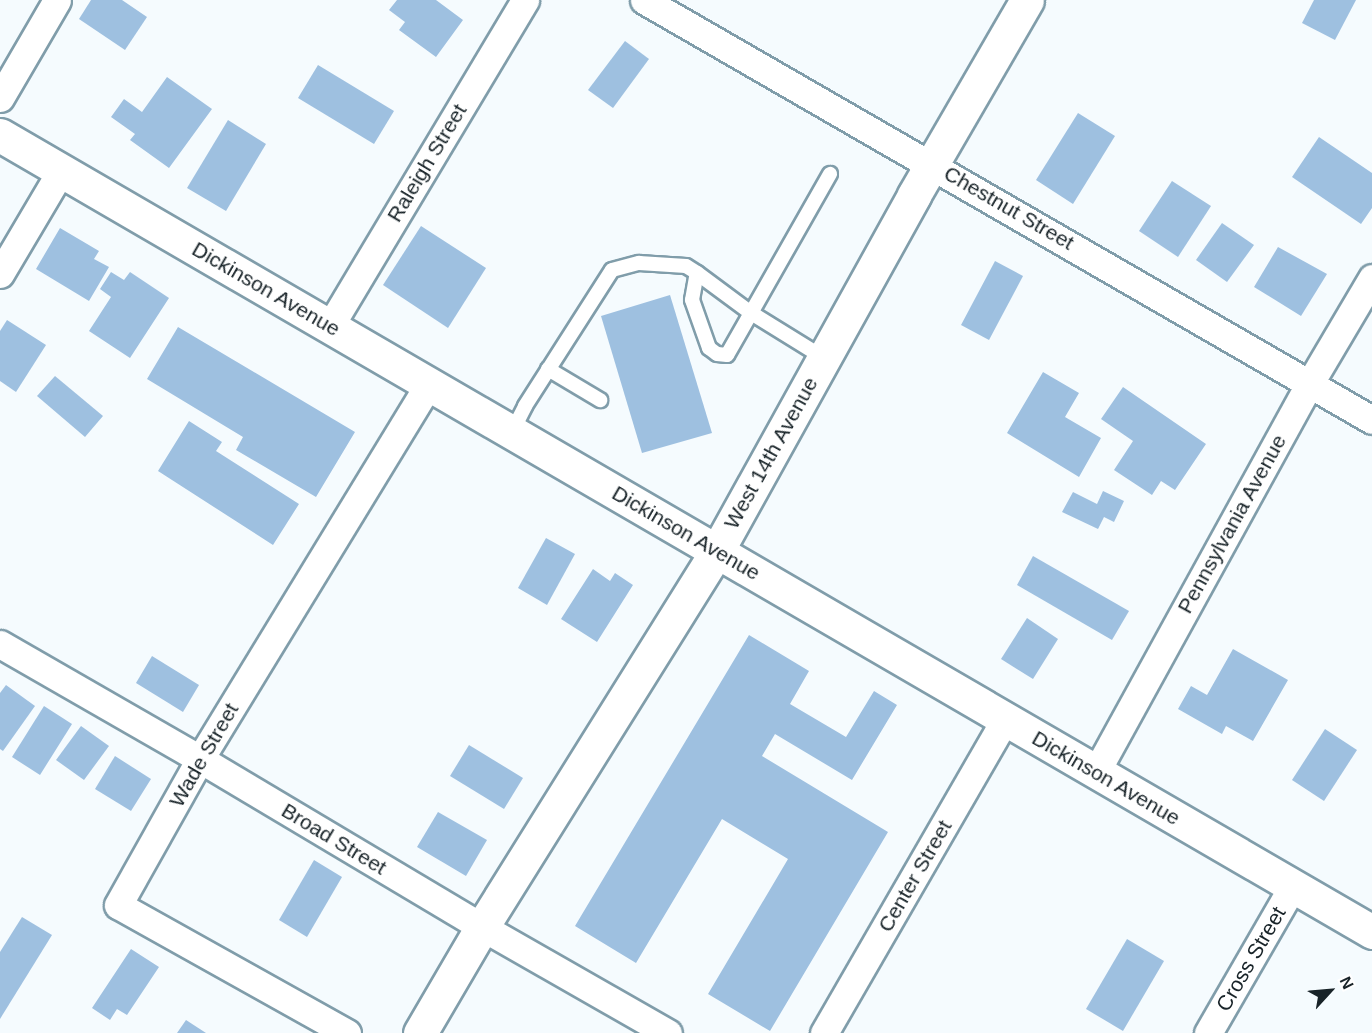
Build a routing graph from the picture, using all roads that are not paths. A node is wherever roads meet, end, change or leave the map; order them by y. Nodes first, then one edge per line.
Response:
1 (57, 0) edge
2 (525, 0) edge
3 (644, 0) edge
4 (1027, 0) edge
5 (0, 98) edge
6 (0, 135) edge
7 (932, 164) junction
8 (61, 171) junction
9 (830, 174) dead end
10 (697, 273) junction
11 (0, 274) edge
12 (1372, 278) edge
13 (751, 313) junction
14 (330, 326) junction
15 (824, 358) junction
16 (548, 369) junction
17 (1310, 383) junction
18 (429, 384) junction
19 (600, 400) dead end
20 (1372, 420) edge
21 (512, 432) junction
22 (717, 551) junction
23 (0, 644) edge
24 (1005, 719) junction
25 (200, 759) junction
26 (1096, 772) junction
27 (1293, 886) junction
28 (482, 927) junction
29 (1372, 932) edge
30 (347, 1033) edge
31 (420, 1033) edge
32 (668, 1033) edge
33 (824, 1033) edge
34 (1208, 1033) edge

1 - 5 street
2 - 14 street, Raleigh Street
3 - 7 street, Chestnut Street
4 - 7 main road, West 14th Avenue
6 - 8 main road, Dickinson Avenue
7 - 15 main road, West 14th Avenue
7 - 17 street, Chestnut Street
8 - 11 street
8 - 14 main road, Dickinson Avenue
9 - 13 lane
10 - 13 lane
10 - 13 lane
10 - 16 lane
12 - 17 street, Pennsylvania Avenue
13 - 15 lane
14 - 18 main road, Dickinson Avenue
15 - 22 main road, West 14th Avenue
16 - 19 lane
16 - 21 lane
17 - 20 street, Chestnut Street
17 - 26 street, Pennsylvania Avenue
18 - 21 main road, Dickinson Avenue
18 - 25 street, Wade Street
21 - 22 main road, Dickinson Avenue
22 - 24 main road, Dickinson Avenue
22 - 28 main road, West 14th Avenue
23 - 25 street, Broad Street
24 - 26 main road, Dickinson Avenue
24 - 33 street, Center Street
25 - 28 street, Broad Street
25 - 30 street, Wade Street
26 - 27 main road, Dickinson Avenue
27 - 29 main road, Dickinson Avenue
27 - 34 street, Cross Street
28 - 31 main road, West 14th Avenue
28 - 32 street, Broad Street

